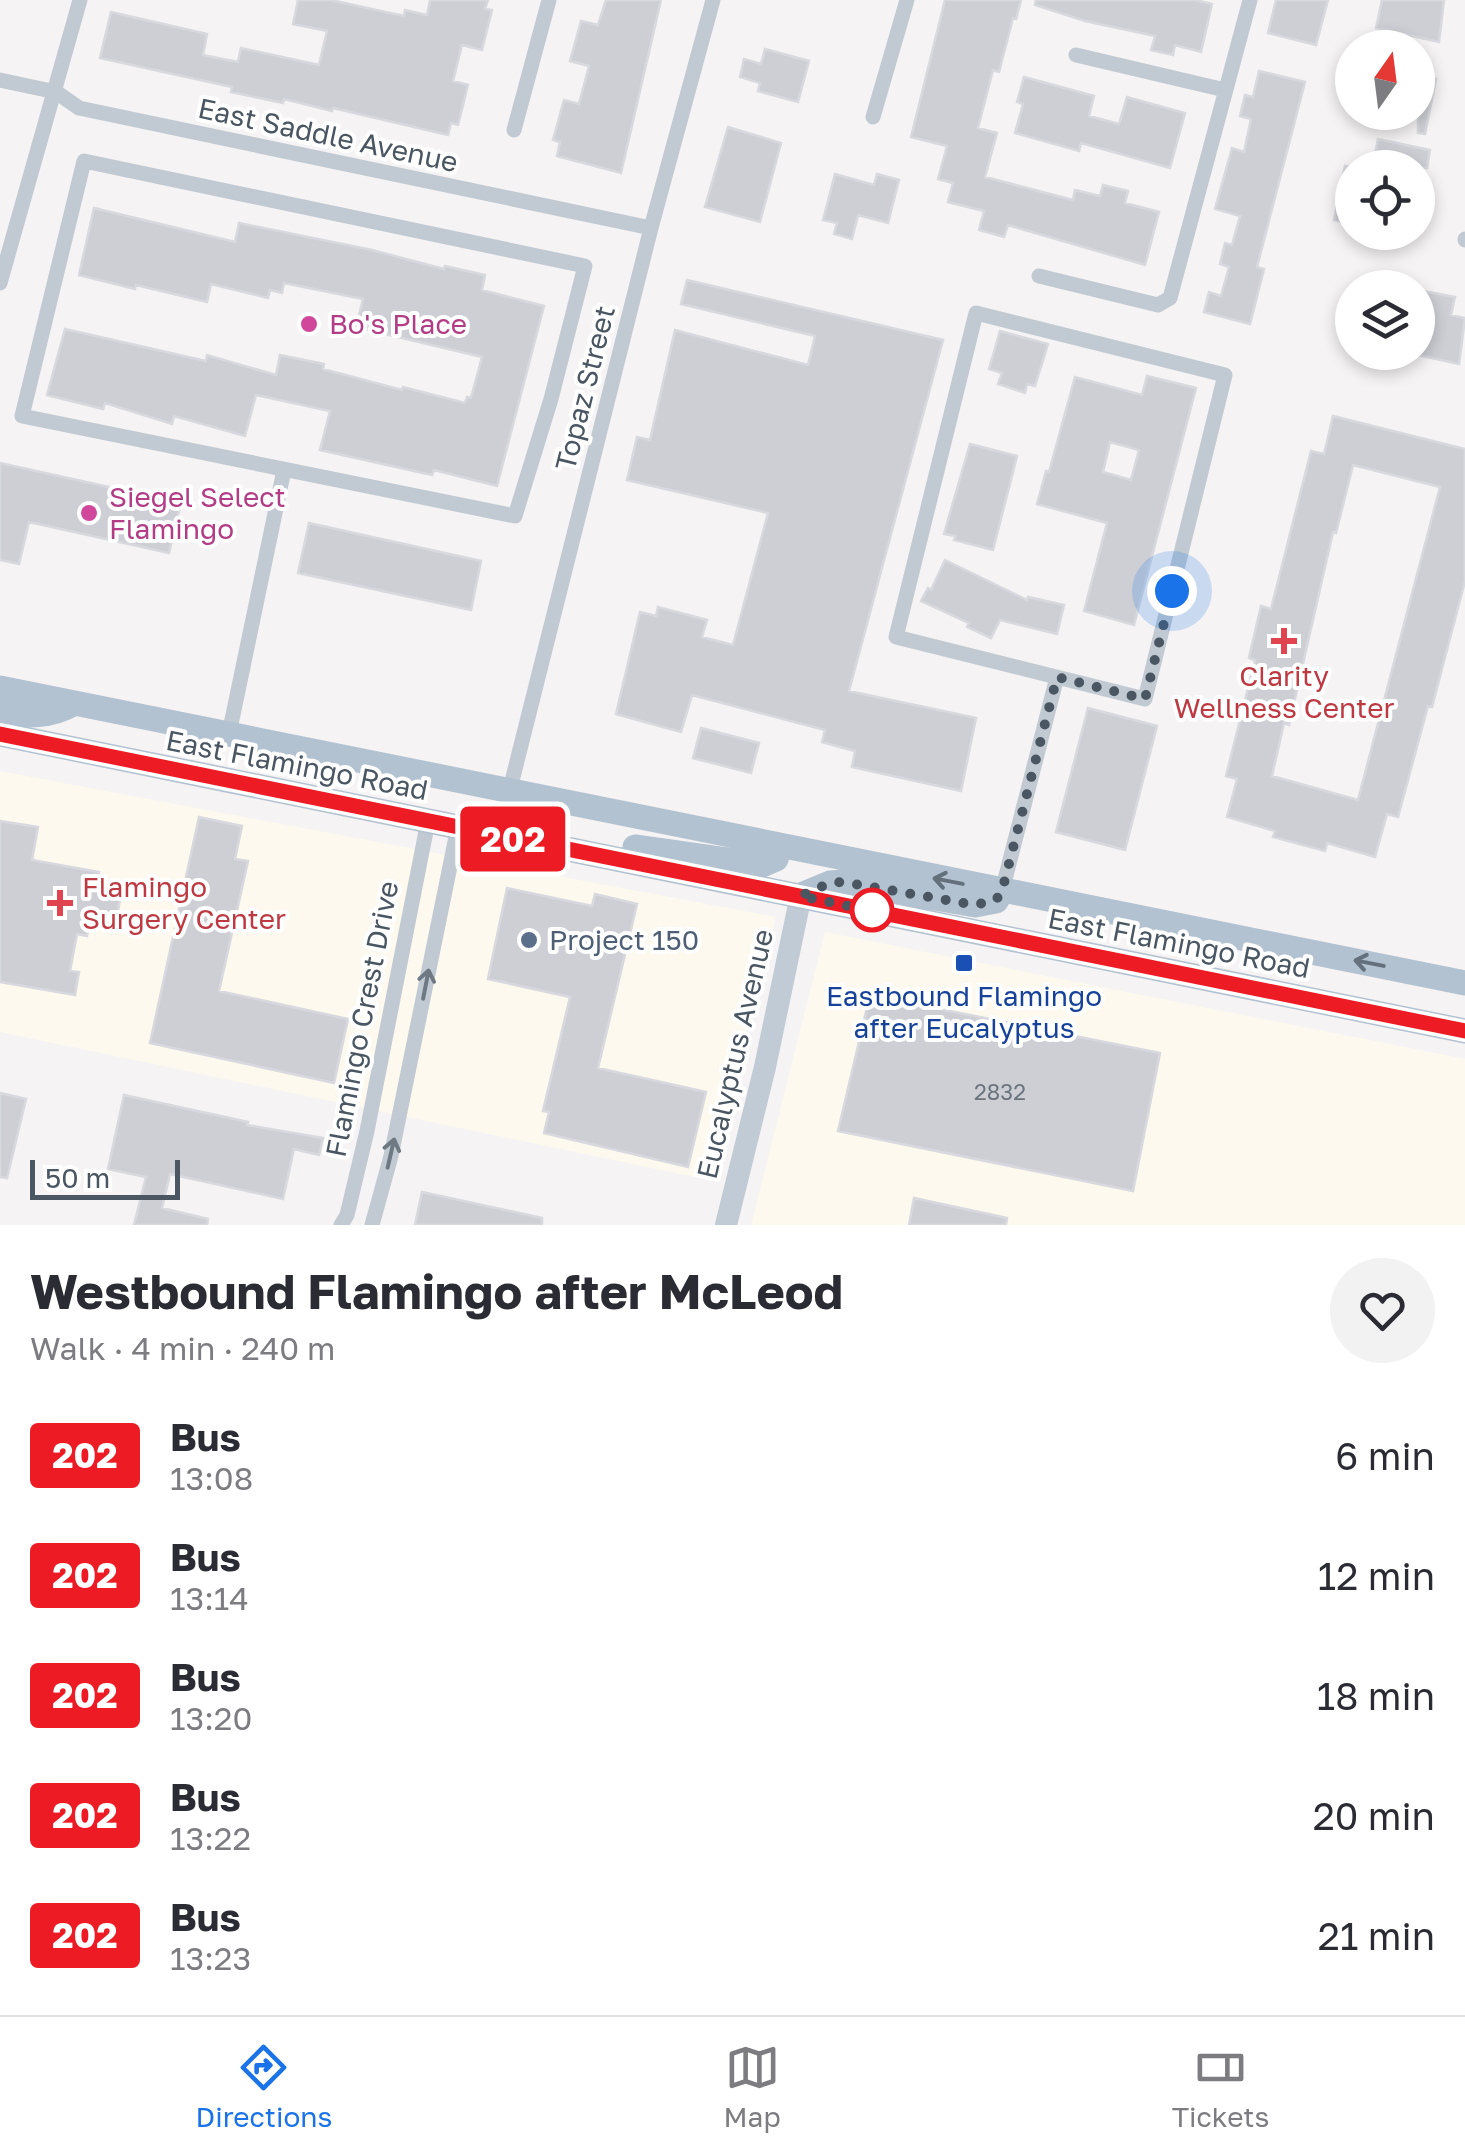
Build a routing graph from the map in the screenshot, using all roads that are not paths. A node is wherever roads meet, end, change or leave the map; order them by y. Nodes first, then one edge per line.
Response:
1 (80, 0) edge
2 (548, 0) edge
3 (713, 0) edge
4 (906, 0) edge
5 (1250, 0) edge
6 (1076, 54) dead end
7 (0, 80) edge
8 (1225, 90) junction
9 (56, 92) junction
10 (874, 117) dead end
11 (514, 130) dead end
12 (651, 228) junction
13 (1039, 276) dead end
14 (0, 283) edge
15 (284, 470) junction
16 (1057, 677) junction
17 (0, 688) edge
18 (75, 703) junction
19 (0, 711) edge
20 (0, 734) edge
21 (229, 734) junction
22 (510, 789) junction
23 (428, 820) junction
24 (458, 827) junction
25 (780, 847) junction
26 (597, 855) junction
27 (1002, 891) junction
28 (800, 896) junction
29 (1465, 983) edge
30 (1465, 1031) edge
31 (341, 1225) edge
32 (372, 1225) edge
33 (726, 1225) edge

1 - 9 street
2 - 11 street
3 - 12 street, Topaz Street
4 - 10 street
5 - 8 street
6 - 8 street
7 - 9 street, East Saddle Avenue
8 - 13 street
9 - 12 street, East Saddle Avenue
9 - 14 street
12 - 22 street, Topaz Street
15 - 15 street
15 - 21 street
16 - 16 street
16 - 27 street
17 - 18 main road, East Flamingo Road
18 - 19 main road
18 - 21 main road, East Flamingo Road
20 - 23 main road, East Flamingo Road
21 - 22 main road, East Flamingo Road
22 - 25 main road, East Flamingo Road
23 - 24 main road, East Flamingo Road
23 - 31 street, Flamingo Crest Drive
24 - 26 main road, East Flamingo Road
32 -> 24 street, Flamingo Crest Drive
25 - 26 main road
27 -> 25 main road, East Flamingo Road
26 - 28 main road, East Flamingo Road
27 - 28 main road
29 -> 27 main road, East Flamingo Road
28 - 30 main road, East Flamingo Road
28 - 33 street, Eucalyptus Avenue

